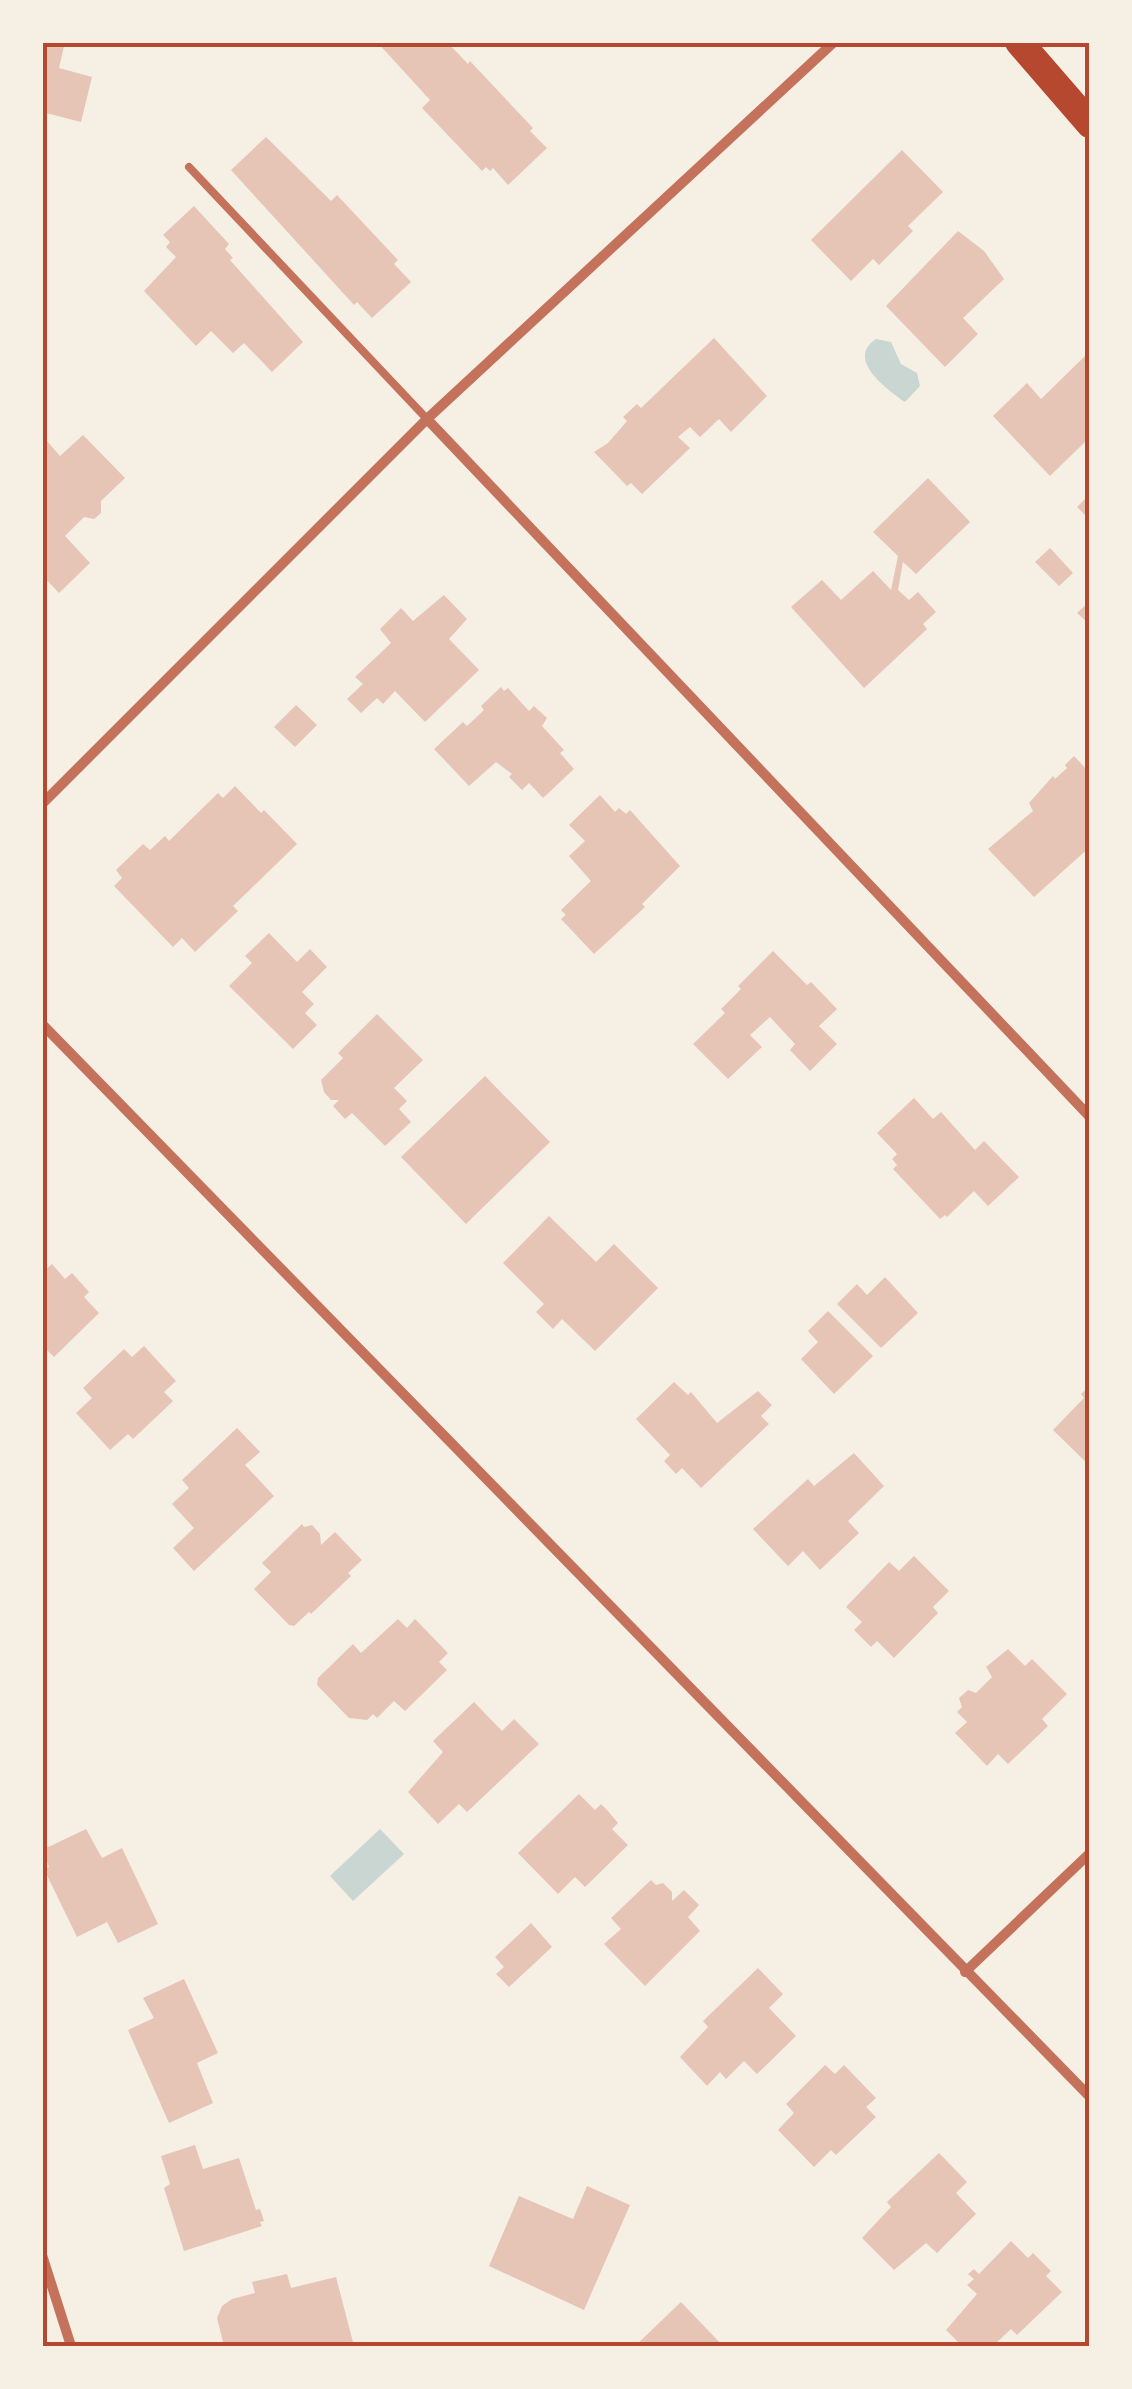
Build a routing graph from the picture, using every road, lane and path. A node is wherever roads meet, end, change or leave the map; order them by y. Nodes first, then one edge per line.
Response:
1 (834, 42) edge
2 (1019, 42) edge
3 (1090, 124) edge
4 (189, 167) dead end
5 (427, 419) junction
6 (42, 804) edge
7 (42, 1024) edge
8 (1090, 1117) edge
9 (1090, 1852) edge
10 (965, 1972) junction
11 (1090, 2097) edge
12 (42, 2256) edge
13 (71, 2346) edge

1 - 5 street
2 - 3 highway
4 - 5 lane
5 - 6 street
5 - 8 street
7 - 10 street
9 - 10 street
10 - 11 street
12 - 13 street

